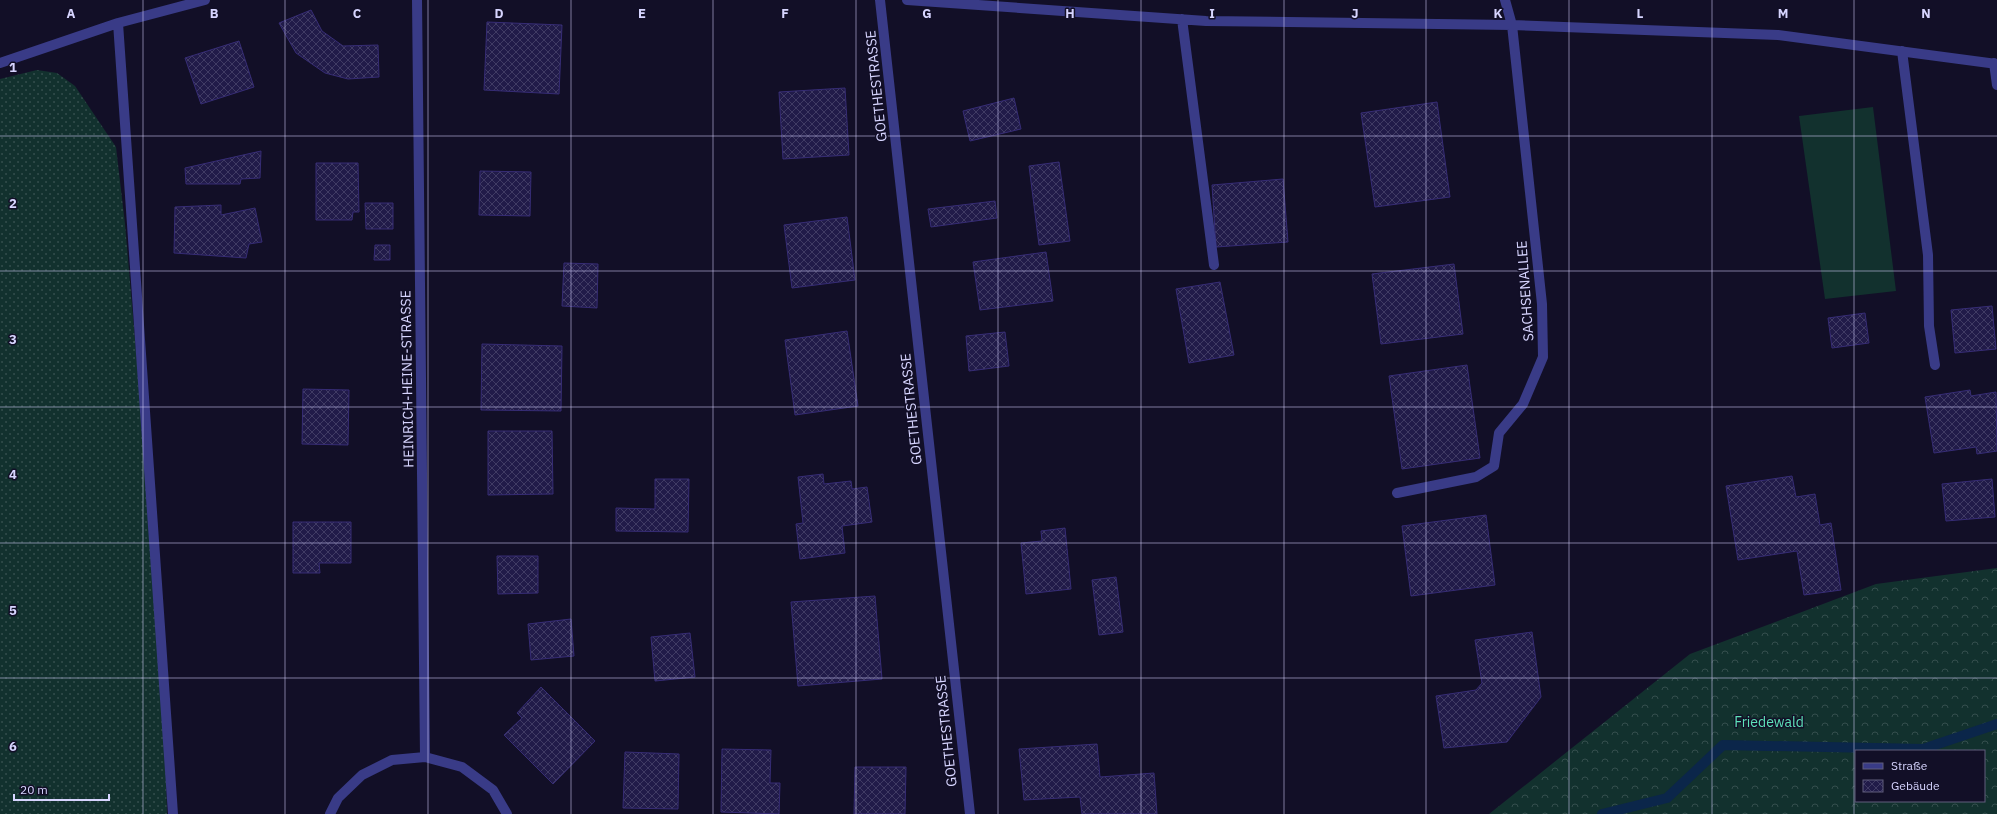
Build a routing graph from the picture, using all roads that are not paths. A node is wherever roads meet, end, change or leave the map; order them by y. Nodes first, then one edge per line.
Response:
1 (205, 0) edge
2 (416, 0) edge
3 (880, 0) edge
4 (908, 0) edge
5 (1505, 0) edge
6 (1182, 20) junction
7 (118, 23) junction
8 (1512, 25) junction
9 (1902, 51) junction
10 (0, 63) edge
11 (1995, 64) edge
12 (1997, 85) edge
13 (1214, 265) dead end
14 (1935, 365) dead end
15 (1397, 493) dead end
16 (425, 757) junction
17 (173, 814) edge
18 (330, 814) edge
19 (507, 814) edge
20 (970, 814) edge

1 - 7 street
2 - 16 street, HEINRICH-HEINE-STRASSE
3 - 20 street, GOETHESTRASSE
4 - 6 street
5 - 8 street, SACHSENALLEE
6 - 8 street
6 - 13 street
7 - 10 street
7 - 17 street
8 - 9 street
8 - 15 street, SACHSENALLEE
9 - 11 street
9 - 14 street
11 - 12 street
16 - 18 street
16 - 19 street

